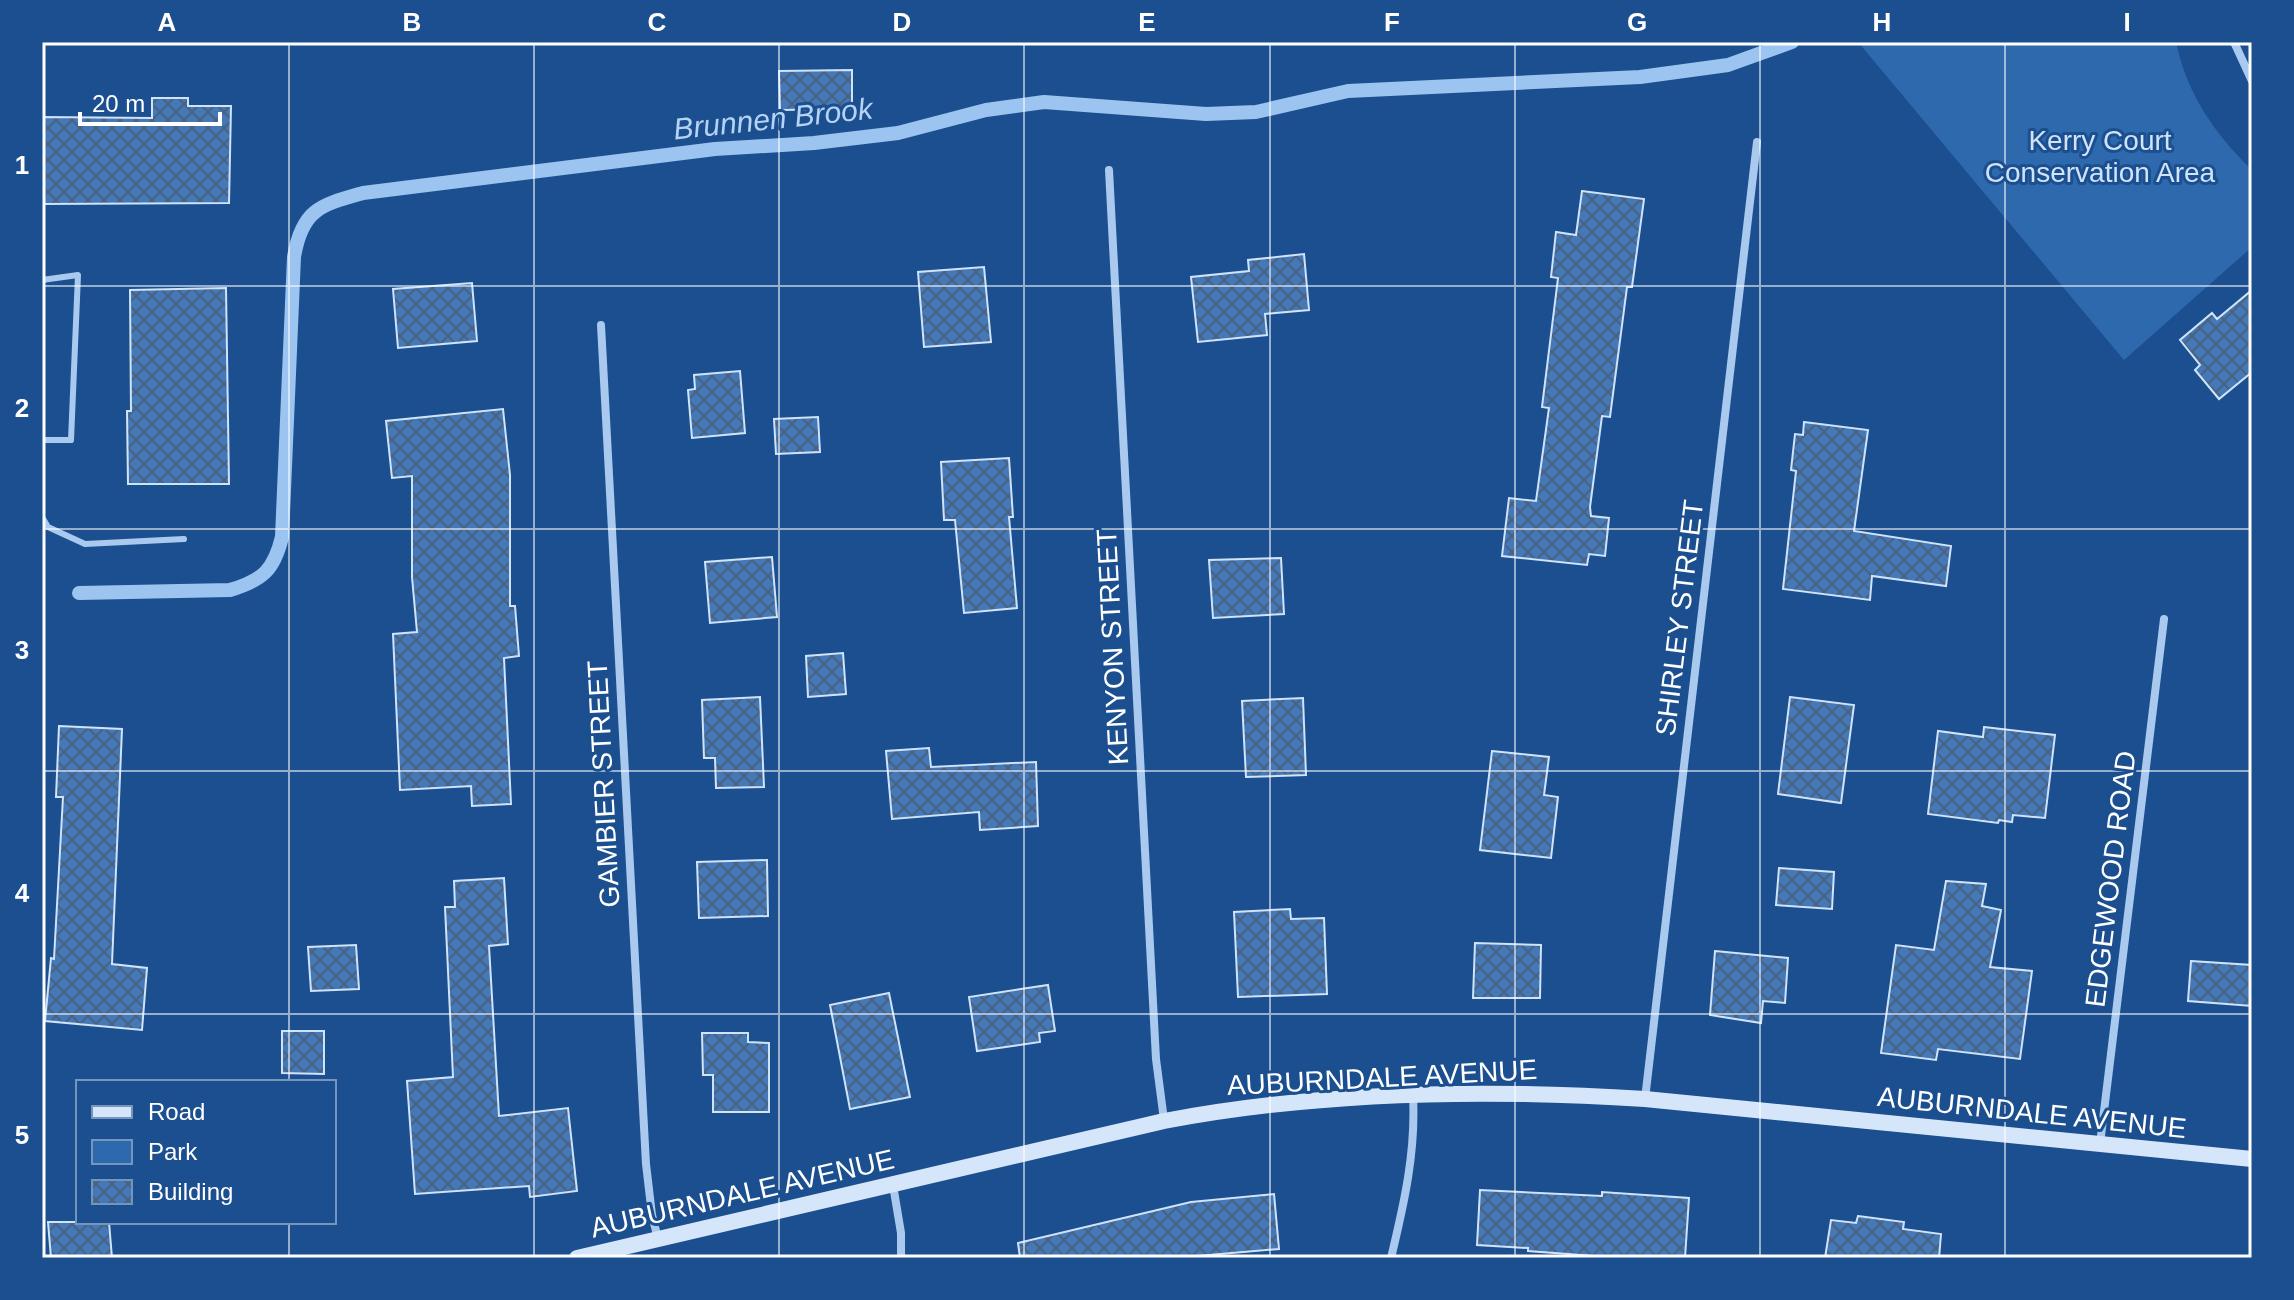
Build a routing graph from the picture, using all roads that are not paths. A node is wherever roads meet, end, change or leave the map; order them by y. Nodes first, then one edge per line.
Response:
1 (2234, 42) edge
2 (2252, 81) edge
3 (1757, 142) dead end
4 (1109, 170) dead end
5 (42, 280) edge
6 (601, 325) dead end
7 (42, 440) edge
8 (42, 517) edge
9 (184, 539) dead end
10 (2164, 619) dead end
11 (1413, 1096) junction
12 (1645, 1099) junction
13 (1164, 1121) junction
14 (2100, 1145) junction
15 (2252, 1159) edge
16 (893, 1185) junction
17 (658, 1240) junction
18 (577, 1258) edge
19 (901, 1258) edge
20 (1391, 1258) edge

1 - 2 street
3 - 12 street, SHIRLEY STREET
4 - 13 street, KENYON STREET
5 - 7 lane
6 - 17 street, GAMBIER STREET
8 - 9 lane
10 - 14 street, EDGEWOOD ROAD
11 - 12 street, AUBURNDALE AVENUE
11 - 13 street, AUBURNDALE AVENUE
11 - 20 street
12 - 14 street, AUBURNDALE AVENUE
13 - 16 street, AUBURNDALE AVENUE
14 - 15 street, AUBURNDALE AVENUE
16 - 17 street, AUBURNDALE AVENUE
16 - 19 street
17 - 18 street, AUBURNDALE AVENUE

